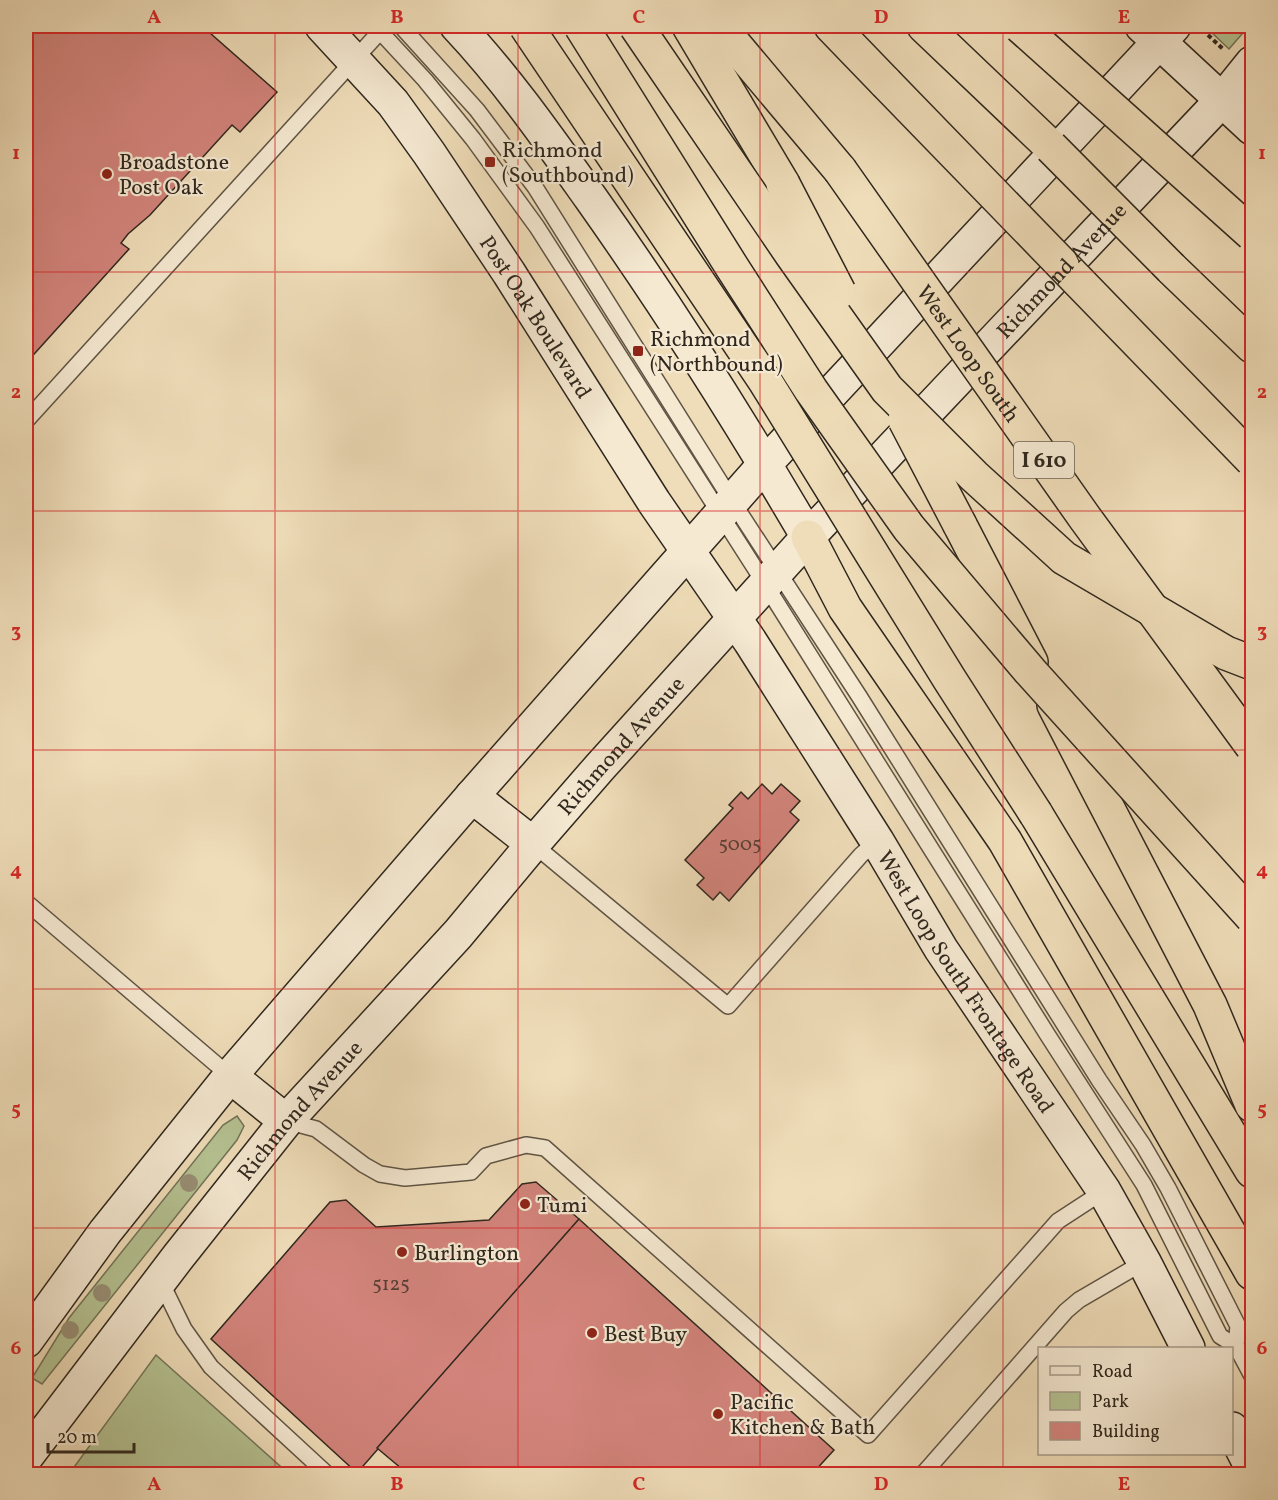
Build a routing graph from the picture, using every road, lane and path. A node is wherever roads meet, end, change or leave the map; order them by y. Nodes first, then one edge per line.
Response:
1 (322, 26) edge
2 (401, 26) edge
3 (457, 26) edge
4 (526, 26) edge
5 (581, 26) edge
6 (636, 26) edge
7 (688, 26) edge
8 (719, 26) edge
9 (831, 26) edge
10 (1020, 26) edge
11 (380, 27) edge
12 (1159, 31) edge
13 (933, 35) edge
14 (1208, 35) dead end
15 (1239, 58) edge
16 (355, 59) junction
17 (1223, 99) junction
18 (1252, 128) edge
19 (1252, 234) edge
20 (1252, 346) edge
21 (26, 421) edge
22 (1252, 460) edge
23 (765, 464) junction
24 (726, 508) junction
25 (808, 537) junction
26 (687, 551) junction
27 (771, 578) junction
28 (734, 619) junction
29 (1252, 663) edge
30 (1252, 746) edge
31 (472, 796) junction
32 (877, 841) junction
33 (533, 844) junction
34 (26, 902) edge
35 (1252, 917) edge
36 (230, 1076) junction
37 (1252, 1106) edge
38 (286, 1121) junction
39 (1252, 1172) edge
40 (1104, 1191) junction
41 (1144, 1262) junction
42 (1252, 1273) edge
43 (160, 1280) junction
44 (26, 1341) edge
45 (1187, 1347) edge
46 (1252, 1376) edge
47 (1233, 1431) edge
48 (26, 1457) edge
49 (1252, 1468) edge
50 (327, 1474) edge
51 (923, 1474) edge

1 - 16 main road, Post Oak Boulevard
2 - 24 lane
3 - 23 main road
4 - 39 highway, bridge
5 - 35 highway, bridge
6 - 29 highway, bridge
7 - 37 highway, bridge
8 - 30 highway, West Loop South / I 610, bridge
9 - 22 highway, bridge
10 - 19 highway, bridge
11 - 16 lane
11 - 24 lane
12 - 17 main road
12 - 23 main road
13 - 20 highway, bridge
14 - 15 path
15 - 17 main road, Richmond Avenue
16 - 21 lane
16 - 26 main road, Post Oak Boulevard
17 - 18 main road
17 - 25 main road, Richmond Avenue
23 - 24 main road
23 - 25 main road
24 - 26 main road
24 - 27 lane
25 - 27 main road, Richmond Avenue
25 - 42 highway
26 - 28 main road, Post Oak Boulevard
26 - 31 main road
27 - 28 main road, Richmond Avenue
27 - 46 lane
28 - 32 main road, West Loop South Frontage Road
28 - 33 main road, Richmond Avenue
31 - 33 main road
31 - 36 main road
32 - 33 lane
32 - 40 main road, West Loop South Frontage Road
33 - 38 main road, Richmond Avenue
34 - 36 lane
36 - 38 main road
36 - 44 main road
38 - 40 lane
38 - 43 main road, Richmond Avenue
40 - 41 main road, West Loop South Frontage Road
41 - 45 main road, West Loop South Frontage Road
41 - 51 lane
43 - 48 main road, Richmond Avenue
43 - 50 lane
47 - 49 main road

